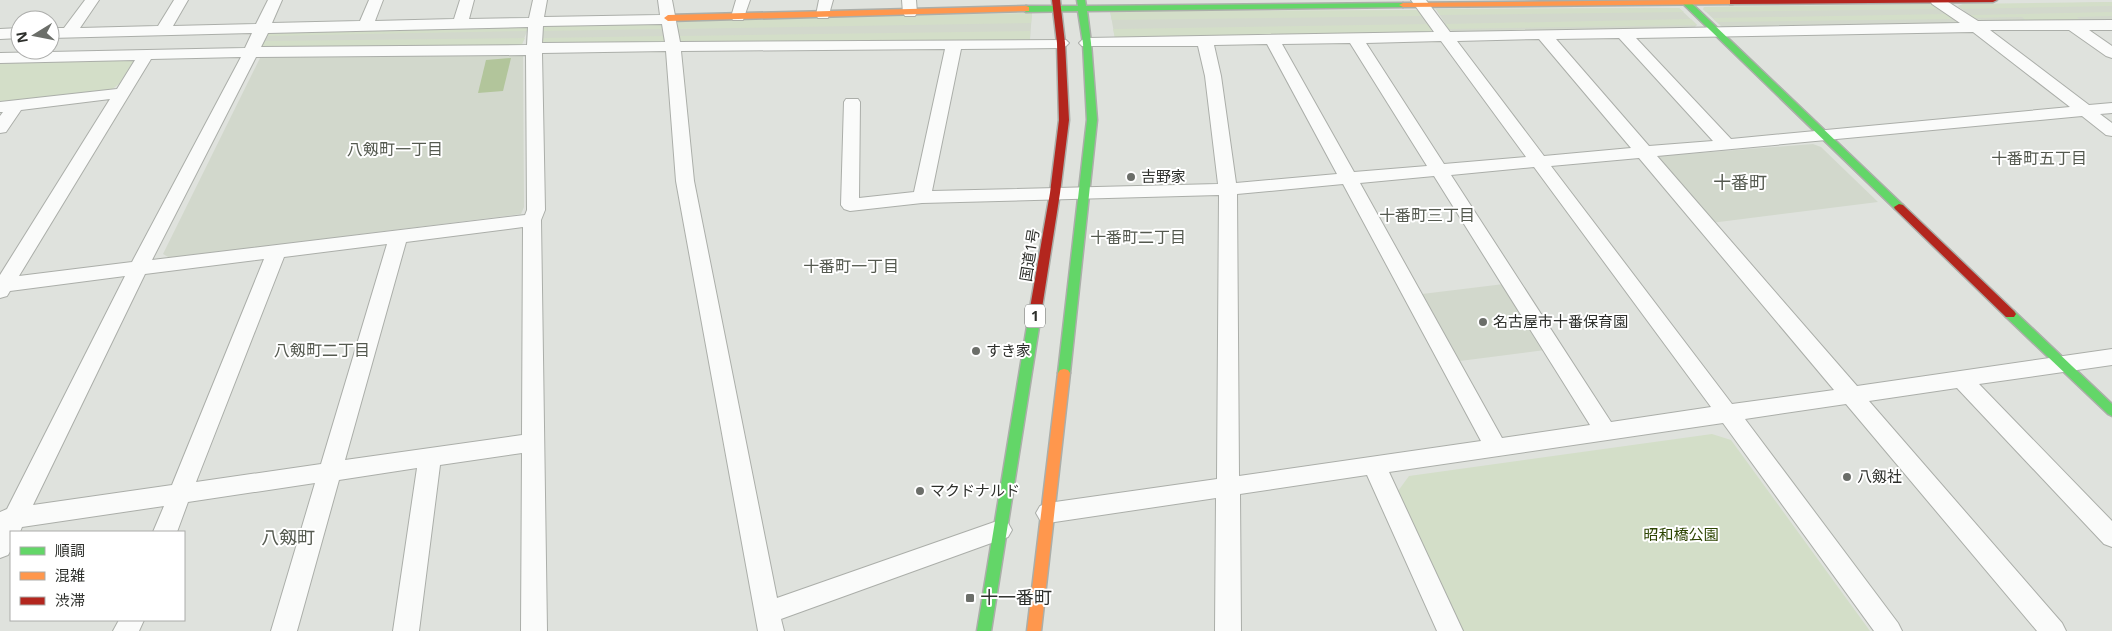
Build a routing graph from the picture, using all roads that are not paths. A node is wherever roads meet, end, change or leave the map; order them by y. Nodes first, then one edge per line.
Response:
1 (92, 0) edge
2 (181, 0) edge
3 (275, 0) edge
4 (376, 0) edge
5 (467, 0) edge
6 (540, 0) edge
7 (743, 0) edge
8 (826, 0) edge
9 (1937, 0) edge
10 (1993, 0) edge
11 (1775, 1) edge
12 (1420, 2) edge
13 (1587, 2) edge
14 (1685, 2) edge
15 (1198, 3) edge
16 (1310, 3) edge
17 (1057, 4) edge
18 (1082, 4) edge
19 (910, 7) edge
20 (667, 12) edge
21 (823, 15) junction
22 (738, 17) junction
23 (536, 22) junction
24 (460, 23) junction
25 (366, 25) junction
26 (2072, 25) junction
27 (2112, 25) edge
28 (1975, 27) junction
29 (261, 28) junction
30 (163, 30) junction
31 (1715, 31) junction
32 (60, 32) edge
33 (69, 32) junction
34 (1623, 33) junction
35 (1543, 34) junction
36 (1444, 36) junction
37 (1355, 38) junction
38 (1272, 40) junction
39 (1205, 42) junction
40 (1062, 43) junction
41 (1087, 43) junction
42 (954, 44) junction
43 (673, 46) junction
44 (534, 49) junction
45 (2112, 53) edge
46 (250, 54) junction
47 (145, 56) junction
48 (0, 58) edge
49 (122, 93) junction
50 (852, 102) dead end
51 (8, 106) edge
52 (2112, 108) edge
53 (2085, 110) junction
54 (0, 128) edge
55 (2112, 131) edge
56 (1824, 135) junction
57 (1727, 145) junction
58 (1644, 152) junction
59 (1538, 162) junction
60 (1440, 171) junction
61 (1348, 180) junction
62 (1228, 189) junction
63 (1086, 192) junction
64 (1055, 193) junction
65 (922, 197) junction
66 (532, 220) junction
67 (398, 237) junction
68 (276, 252) junction
69 (138, 269) junction
70 (1, 287) edge
71 (2112, 357) edge
72 (2063, 364) junction
73 (1962, 379) junction
74 (1852, 395) junction
75 (2112, 410) edge
76 (1728, 413) junction
77 (1606, 431) junction
78 (534, 442) junction
79 (1496, 447) junction
80 (430, 457) junction
81 (1374, 465) junction
82 (330, 472) junction
83 (1228, 486) junction
84 (180, 494) junction
85 (1048, 513) junction
86 (8, 518) edge
87 (1000, 530) junction
88 (165, 531) edge
89 (2112, 537) edge
90 (0, 548) edge
91 (769, 622) edge
92 (284, 631) edge
93 (406, 631) edge
94 (534, 631) edge
95 (984, 631) edge
96 (1034, 631) edge
97 (1228, 631) edge
98 (1450, 631) edge
99 (1889, 631) edge
100 (2052, 631) edge

1 - 33 street
2 - 30 street
3 - 29 street
4 - 25 street
5 - 24 street
6 - 23 street
7 - 22 street
8 - 21 street
9 - 10 main road
9 - 11 main road
9 - 28 street
11 - 14 main road
12 - 13 main road
12 - 16 main road
12 - 36 street
13 - 14 main road
14 - 31 main road
15 - 16 main road
15 - 18 main road
17 - 18 main road
17 - 19 main road
17 - 40 main road, 国道1号 / 1
18 - 41 main road
19 - 21 main road
20 - 22 main road
20 - 23 street
20 - 43 street
21 - 22 main road
23 - 24 street
23 - 44 street
24 - 25 street
25 - 29 street
26 - 27 street
26 - 28 street
26 - 45 street
28 - 31 street
28 - 53 street
29 - 30 street
29 - 46 street
30 - 33 street
31 - 34 street
31 - 56 main road
32 - 33 street
34 - 35 street
34 - 57 street
35 - 36 street
35 - 58 street
36 - 37 street
36 - 59 street
37 - 38 street
37 - 60 street
38 - 39 street
38 - 61 street
39 - 41 street
39 - 62 street
40 - 42 street
40 - 64 main road, 国道1号 / 1
41 - 63 main road
42 - 43 street
42 - 65 street
43 - 44 street
43 - 91 street
44 - 46 street
44 - 66 street
46 - 47 street
46 - 69 street
47 - 48 street
47 - 49 street
49 - 51 street
49 - 70 street
50 - 65 street
51 - 54 street
52 - 53 street
53 - 55 street
53 - 56 street
56 - 57 street
56 - 72 main road
57 - 58 street
58 - 59 street
58 - 74 street
59 - 60 street
59 - 76 street
60 - 61 street
60 - 77 street
61 - 62 street
61 - 79 street
62 - 63 street
62 - 83 street
63 - 64 street
63 - 85 main road
64 - 65 street
64 - 87 main road, 国道1号 / 1
66 - 67 street
66 - 78 street
67 - 68 street
67 - 82 street
68 - 69 street
68 - 84 street
69 - 70 street
69 - 86 street
71 - 72 street
72 - 73 street
72 - 75 main road
73 - 74 street
73 - 89 street
74 - 76 street
74 - 100 street
76 - 77 street
76 - 99 street
77 - 79 street
78 - 80 street
78 - 94 street
79 - 81 street
80 - 82 street
80 - 93 street
81 - 83 street
81 - 98 street
82 - 84 street
82 - 92 street
83 - 85 street
83 - 97 street
84 - 86 street
84 - 88 street
85 - 96 main road
86 - 90 street
87 - 91 street
87 - 95 main road, 国道1号 / 1

